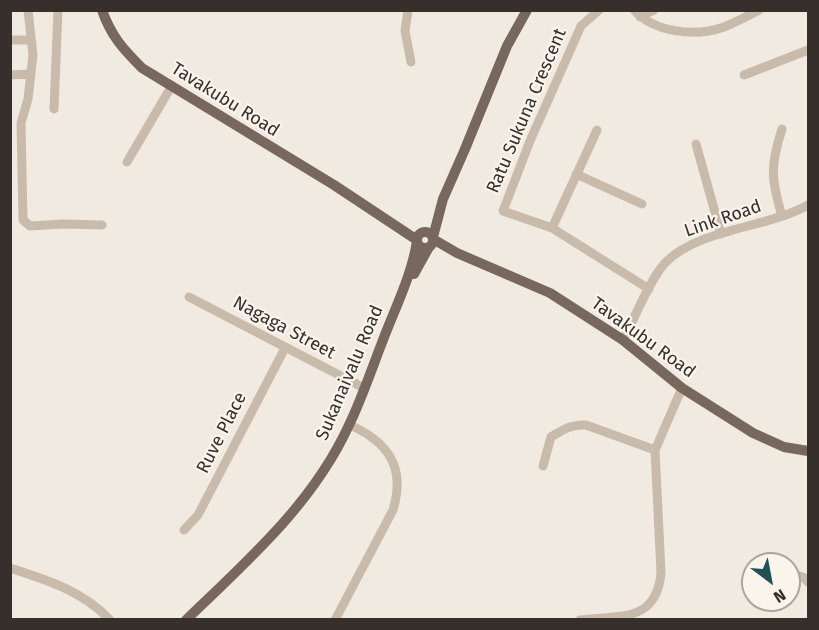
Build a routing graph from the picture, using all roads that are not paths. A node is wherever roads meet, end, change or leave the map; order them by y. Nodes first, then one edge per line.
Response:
1 (28, 10) edge
2 (58, 10) edge
3 (102, 10) edge
4 (408, 10) edge
5 (527, 10) edge
6 (599, 10) edge
7 (654, 10) edge
8 (759, 10) edge
9 (637, 14) edge
10 (10, 40) edge
11 (31, 40) junction
12 (808, 50) edge
13 (411, 62) dead end
14 (31, 74) junction
15 (10, 75) edge
16 (744, 75) dead end
17 (171, 87) junction
18 (54, 109) dead end
19 (10, 123) edge
20 (21, 123) junction
21 (782, 129) dead end
22 (597, 130) dead end
23 (696, 144) dead end
24 (127, 162) dead end
25 (21, 168) junction
26 (10, 169) edge
27 (576, 174) junction
28 (642, 204) dead end
29 (808, 205) edge
30 (782, 216) junction
31 (102, 225) dead end
32 (552, 228) junction
33 (721, 234) junction
34 (425, 239) junction
35 (649, 289) junction
36 (189, 297) dead end
37 (623, 340) junction
38 (285, 348) junction
39 (364, 388) junction
40 (682, 388) junction
41 (350, 425) junction
42 (655, 450) junction
43 (808, 451) edge
44 (543, 466) dead end
45 (184, 530) dead end
46 (10, 568) edge
47 (110, 620) edge
48 (186, 620) edge
49 (335, 620) edge
50 (580, 620) edge

1 - 11 street
2 - 18 street
3 - 17 main road, Tavakubu Road
4 - 13 street
5 - 34 main road, Sukanaivalu Road
6 - 32 street, Ratu Sukuna Crescent
7 - 9 street
8 - 9 street
10 - 11 street
11 - 14 street
12 - 16 street
14 - 15 street
14 - 20 street
17 - 24 street
17 - 34 main road, Tavakubu Road
19 - 20 street
20 - 25 street
21 - 30 street
22 - 27 street
23 - 33 street
25 - 26 street
25 - 31 street
27 - 28 street
27 - 32 street
29 - 30 street, Link Road
30 - 33 street, Link Road
32 - 35 street, Ratu Sukuna Crescent
33 - 35 street, Link Road
34 - 37 main road, Tavakubu Road
34 - 39 main road, Sukanaivalu Road
35 - 37 street, Link Road
36 - 38 street, Nagaga Street
37 - 40 main road, Tavakubu Road
38 - 39 street, Nagaga Street
38 - 45 street, Ruve Place
39 - 41 main road, Sukanaivalu Road
40 - 42 street
40 - 43 main road, Tavakubu Road
41 - 48 main road, Sukanaivalu Road
41 - 49 street
42 - 44 street
42 - 50 street
46 - 47 street

